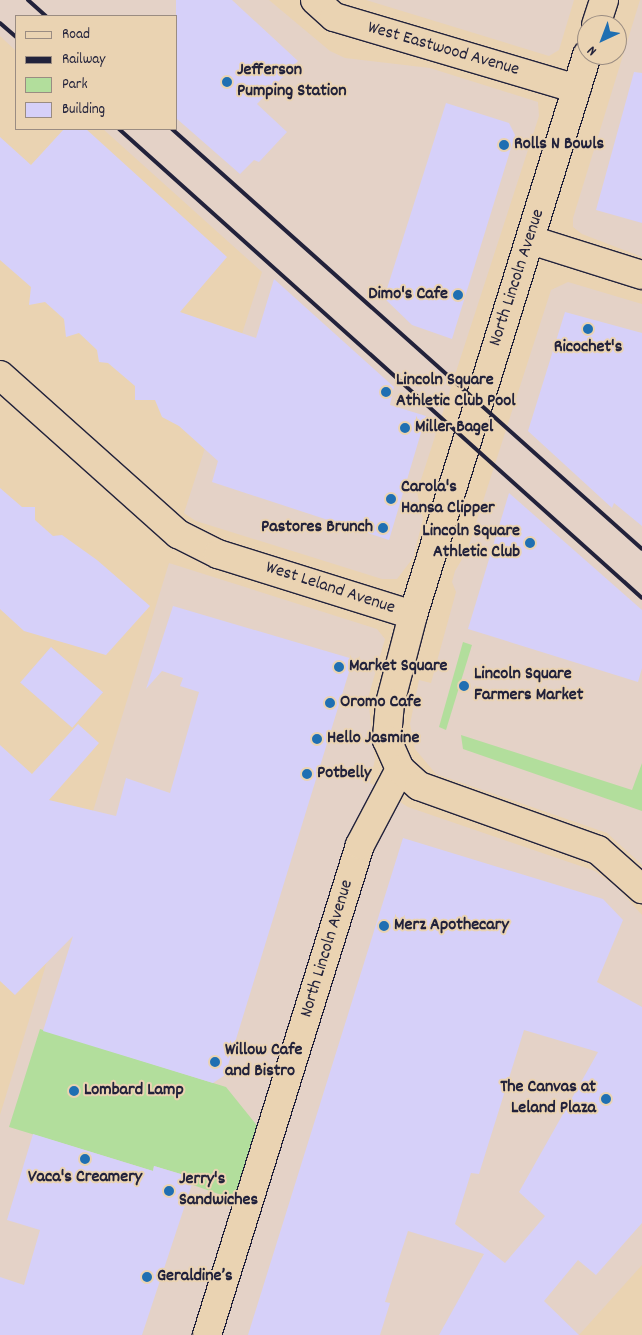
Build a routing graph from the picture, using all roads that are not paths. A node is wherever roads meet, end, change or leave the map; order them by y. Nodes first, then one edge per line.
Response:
1 (315, 0) edge
2 (604, 0) edge
3 (599, 15) edge
4 (585, 65) edge
5 (577, 89) junction
6 (531, 240) junction
7 (642, 275) edge
8 (0, 375) edge
9 (413, 615) junction
10 (400, 769) junction
11 (642, 889) edge
12 (207, 1335) edge

1 - 5 street, West Eastwood Avenue
2 - 3 street
4 - 5 street, North Lincoln Avenue
5 - 6 street, North Lincoln Avenue
6 - 7 street
6 - 9 street, North Lincoln Avenue
8 - 9 street, West Leland Avenue
9 - 10 street, West Leland Avenue
10 - 11 street, West Leland Avenue
10 - 12 street, North Lincoln Avenue

